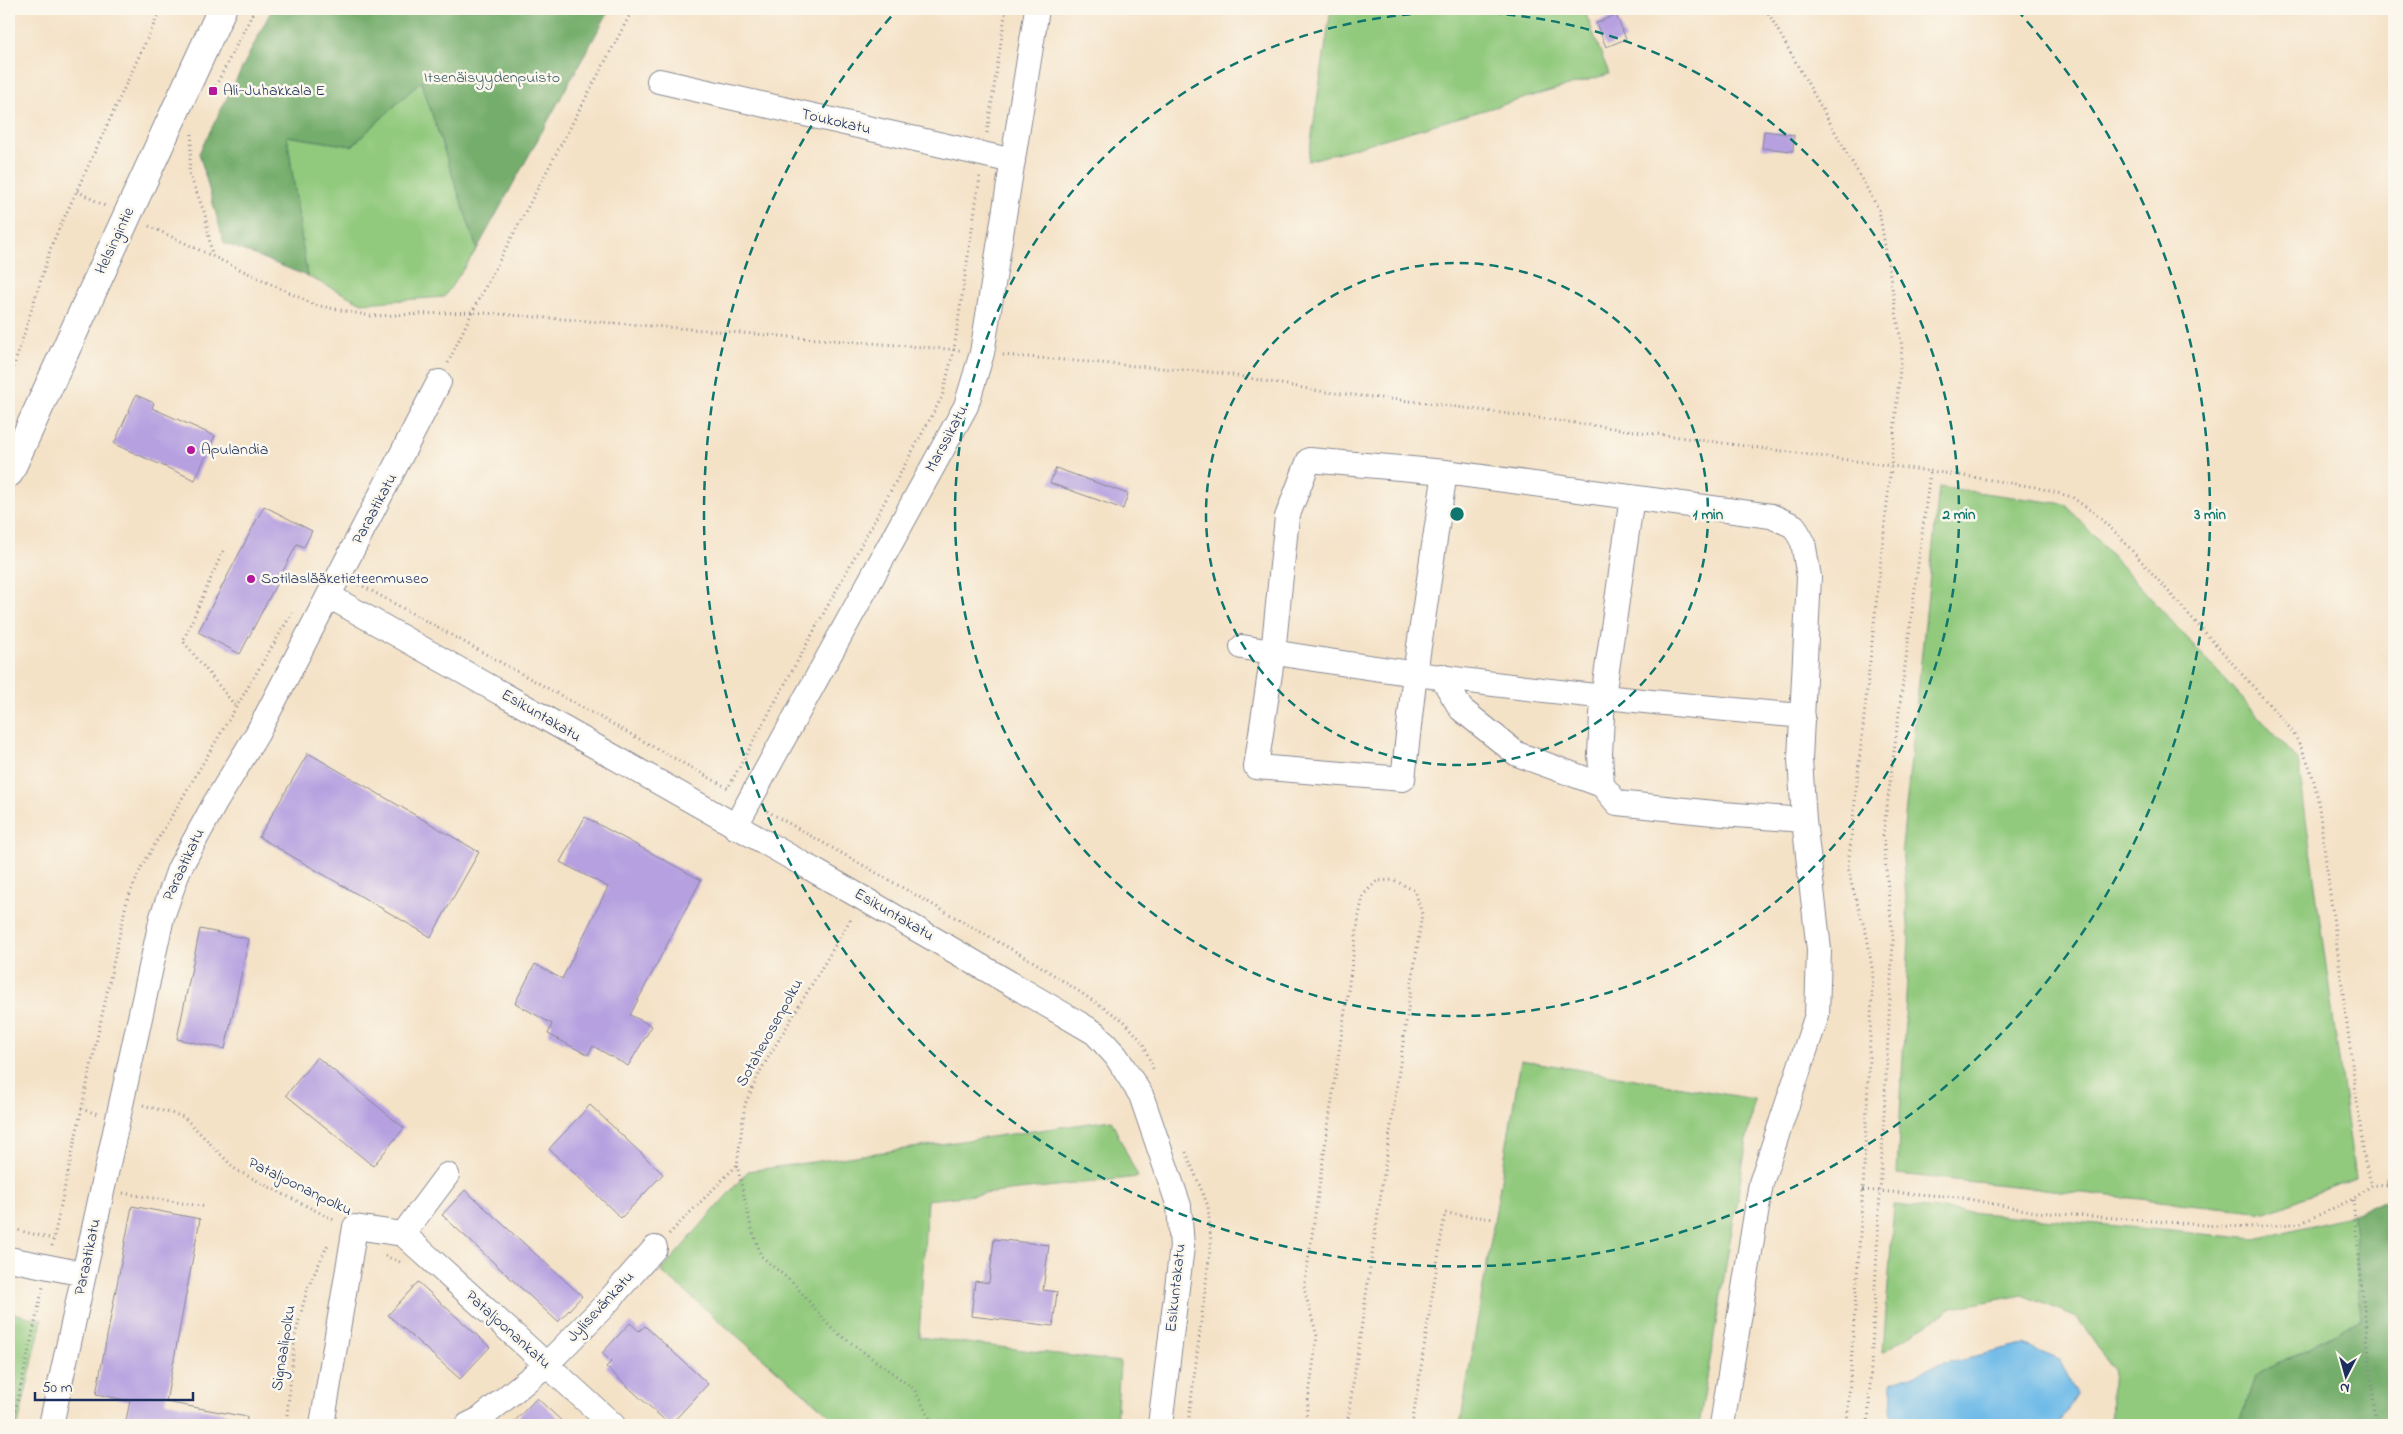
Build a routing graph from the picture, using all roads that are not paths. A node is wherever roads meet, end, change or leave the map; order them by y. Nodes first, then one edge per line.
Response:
1 (222, 9) edge
2 (1037, 9) edge
3 (659, 81) dead end
4 (1013, 161) junction
5 (440, 382) road end
6 (1444, 472) junction
7 (9, 473) edge
8 (1632, 497) junction
9 (330, 596) junction
10 (1242, 647) dead end
11 (1273, 653) junction
12 (1415, 673) junction
13 (1441, 676) junction
14 (1604, 696) junction
15 (1802, 716) junction
16 (1602, 785) junction
17 (1804, 820) junction
18 (735, 827) junction
19 (447, 1175) dead end
20 (403, 1234) junction
21 (655, 1248) road end
22 (9, 1259) edge
23 (84, 1274) junction
24 (546, 1365) junction
25 (51, 1425) edge
26 (322, 1425) edge
27 (468, 1425) edge
28 (612, 1425) edge
29 (1160, 1425) edge
30 (1722, 1425) edge

1 - 7 main road, Helsingintie
2 - 4 street, Marssikatu
3 - 4 street, Toukokatu
4 - 18 street, Marssikatu
5 - 9 street, Paraatikatu
6 - 8 street
6 - 11 street
6 - 12 street
8 - 14 street
8 - 15 street
9 - 18 street, Esikuntakatu
9 - 23 street, Paraatikatu
10 - 11 street
11 - 12 street
11 - 12 street
12 - 13 street
13 - 14 street
13 - 16 street
14 - 15 street
14 - 16 street
15 - 17 street
16 - 17 street
17 - 30 street
18 - 29 street, Esikuntakatu
19 - 20 street
20 - 24 street, Pataljoonankatu
20 - 26 street
21 - 24 street, Jylisevänkatu
22 - 23 street
23 - 25 street, Paraatikatu
24 - 27 street, Jylisevänkatu
24 - 28 street, Pataljoonankatu

